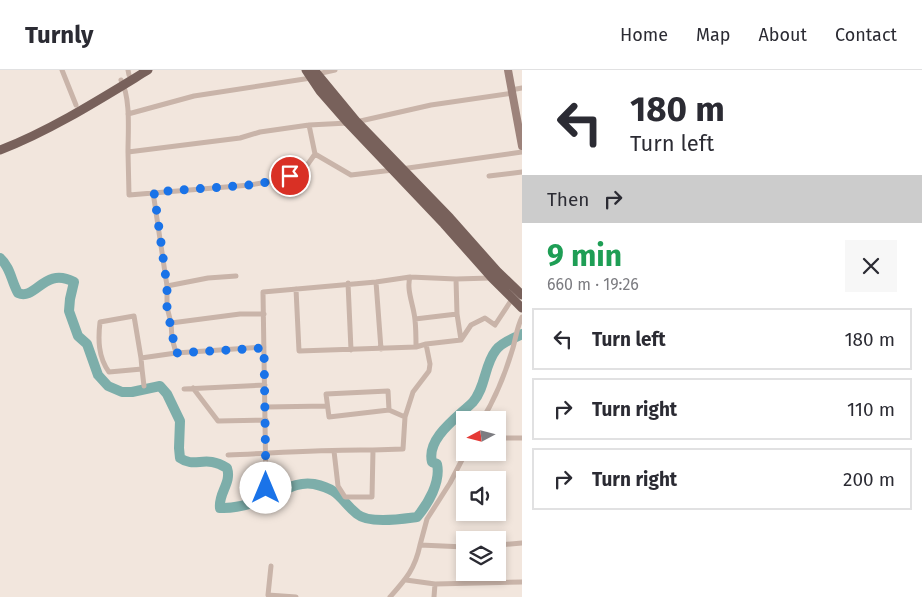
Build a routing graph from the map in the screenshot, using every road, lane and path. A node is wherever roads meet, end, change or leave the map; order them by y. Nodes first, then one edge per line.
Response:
1 (62, 70) edge
2 (137, 70) edge
3 (148, 70) edge
4 (335, 70) edge
5 (508, 70) edge
6 (312, 73) edge
7 (125, 77) edge
8 (522, 88) edge
9 (512, 91) junction
10 (76, 105) junction
11 (128, 114) junction
12 (353, 123) junction
13 (309, 125) junction
14 (522, 146) edge
15 (0, 148) edge
16 (128, 152) junction
17 (522, 152) edge
18 (315, 154) junction
19 (397, 169) junction
20 (522, 172) edge
21 (489, 176) dead end
22 (154, 192) junction
23 (236, 276) dead end
24 (410, 277) junction
25 (504, 277) junction
26 (492, 278) junction
27 (456, 279) junction
28 (376, 282) junction
29 (348, 283) junction
30 (167, 286) junction
31 (296, 289) junction
32 (522, 295) edge
33 (512, 299) junction
34 (522, 308) edge
35 (264, 314) junction
36 (457, 314) junction
37 (522, 317) edge
38 (415, 319) junction
39 (171, 322) junction
40 (462, 340) junction
41 (426, 344) junction
42 (416, 347) junction
43 (264, 348) junction
44 (381, 349) junction
45 (351, 350) junction
46 (176, 353) junction
47 (141, 358) junction
48 (142, 369) junction
49 (265, 385) junction
50 (144, 386) dead end
51 (193, 388) junction
52 (184, 389) dead end
53 (327, 406) junction
54 (266, 407) junction
55 (389, 410) junction
56 (486, 411) edge
57 (406, 417) junction
58 (266, 420) junction
59 (506, 438) edge
60 (522, 438) edge
61 (373, 450) junction
62 (334, 451) junction
63 (266, 454) junction
64 (228, 455) dead end
65 (461, 461) edge
66 (266, 488) dead end
67 (522, 544) edge
68 (420, 545) junction
69 (506, 545) edge
70 (456, 547) edge
71 (271, 566) dead end
72 (406, 580) junction
73 (522, 582) edge
74 (435, 584) junction
75 (296, 597) edge
76 (390, 597) edge
77 (434, 597) edge

1 - 10 street
2 - 7 main road
3 - 7 main road
4 - 6 street
5 - 9 street
6 - 11 street
6 - 12 main road
7 - 10 main road
7 - 11 street
7 - 15 main road
8 - 9 street
9 - 12 street
9 - 14 street
10 - 15 main road
11 - 16 street
12 - 13 street
12 - 19 main road
13 - 16 street
13 - 18 street
16 - 22 street
17 - 19 street
18 - 19 street
18 - 22 street
19 - 25 main road
19 - 26 main road
20 - 21 street
22 - 30 street
23 - 30 street
24 - 27 street
24 - 28 street
24 - 38 street
25 - 26 street
25 - 32 main road
26 - 27 street
26 - 33 main road
27 - 36 street
28 - 29 street
28 - 44 street
29 - 31 street
29 - 45 street
30 - 39 street
31 - 35 street
31 - 45 street
33 - 34 main road
33 - 40 street
35 - 39 street
35 - 43 street
36 - 38 street
36 - 40 street
37 - 56 street
38 - 42 street
39 - 46 street
40 - 41 street
41 - 42 street
41 - 57 street
42 - 44 street
43 - 46 street
43 - 49 street
44 - 45 street
46 - 47 street
47 - 48 street
47 - 48 street
48 - 50 street
49 - 51 street
49 - 54 street
51 - 52 street
51 - 58 street
53 - 54 street
53 - 55 street
53 - 55 street
54 - 58 street
55 - 57 street
57 - 61 street
58 - 63 street
59 - 60 street
61 - 62 street
61 - 62 street
62 - 63 street
63 - 64 street
63 - 66 street
65 - 68 street
67 - 69 street
68 - 70 street
68 - 72 street
71 - 75 street
72 - 74 street
72 - 76 street
73 - 74 street
74 - 77 street

